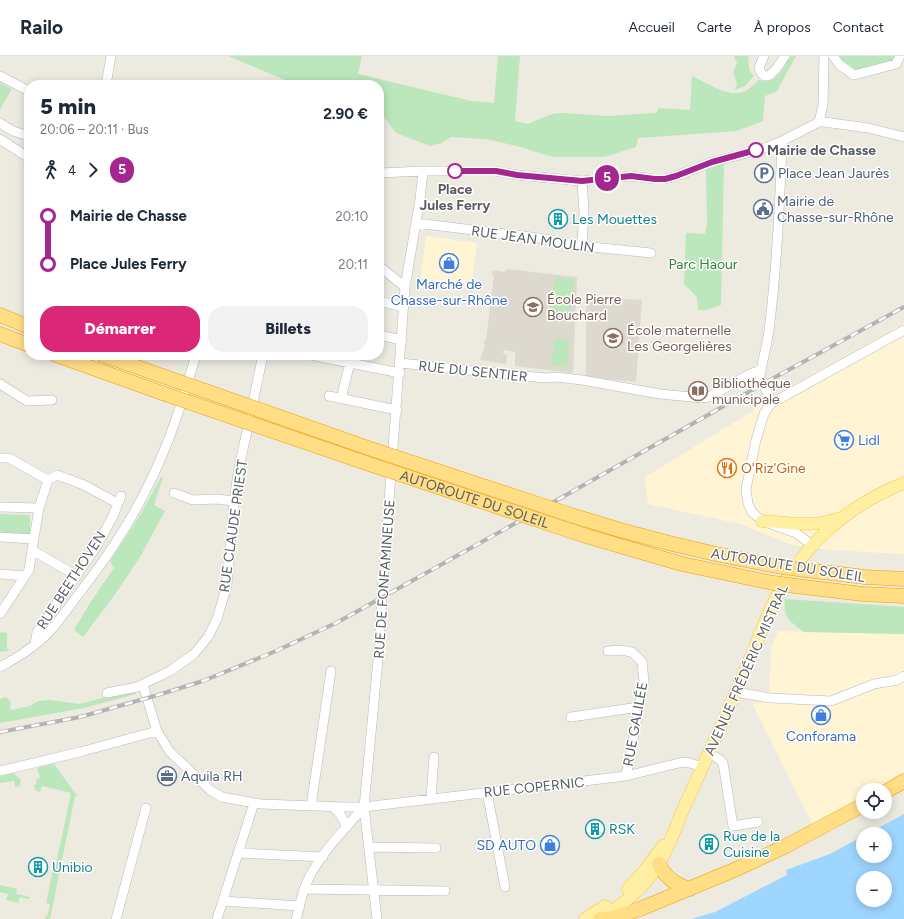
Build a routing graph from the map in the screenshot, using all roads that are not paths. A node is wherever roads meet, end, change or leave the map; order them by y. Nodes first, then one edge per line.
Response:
1 (111, 56) edge
2 (764, 56) edge
3 (785, 56) edge
4 (824, 56) edge
5 (833, 56) edge
6 (900, 56) edge
7 (0, 76) edge
8 (107, 80) edge
9 (24, 88) edge
10 (819, 122) junction
11 (0, 123) edge
12 (24, 134) edge
13 (904, 137) edge
14 (0, 140) edge
15 (782, 141) junction
16 (24, 155) edge
17 (423, 171) junction
18 (384, 173) edge
19 (582, 181) junction
20 (416, 223) junction
21 (582, 246) junction
22 (651, 253) dead end
23 (384, 270) edge
24 (406, 287) junction
25 (384, 302) edge
26 (404, 307) junction
27 (0, 315) edge
28 (24, 325) edge
29 (904, 330) edge
30 (0, 334) edge
31 (384, 336) edge
32 (402, 340) junction
33 (24, 343) edge
34 (70, 360) edge
35 (117, 360) edge
36 (194, 360) edge
37 (262, 360) edge
38 (339, 360) edge
39 (350, 362) junction
40 (400, 362) junction
41 (761, 370) junction
42 (400, 372) junction
43 (0, 384) edge
44 (329, 396) dead end
45 (341, 399) junction
46 (52, 400) dead end
47 (772, 403) junction
48 (397, 410) junction
49 (0, 458) edge
50 (48, 480) junction
51 (904, 483) edge
52 (174, 493) dead end
53 (234, 501) junction
54 (0, 507) edge
55 (39, 508) junction
56 (845, 515) junction
57 (762, 522) junction
58 (0, 537) edge
59 (33, 539) junction
60 (812, 545) junction
61 (32, 550) junction
62 (0, 574) edge
63 (25, 576) junction
64 (77, 576) junction
65 (904, 579) edge
66 (904, 596) edge
67 (0, 614) edge
68 (35, 644) junction
69 (608, 651) dead end
70 (0, 666) edge
71 (331, 671) dead end
72 (904, 676) edge
73 (142, 685) junction
74 (736, 692) junction
75 (107, 693) dead end
76 (639, 707) junction
77 (571, 717) dead end
78 (157, 731) junction
79 (709, 753) junction
80 (434, 757) dead end
81 (703, 767) junction
82 (0, 771) edge
83 (626, 776) junction
84 (904, 781) edge
85 (892, 788) edge
86 (487, 792) junction
87 (431, 799) junction
88 (254, 803) junction
89 (311, 806) junction
90 (333, 807) junction
91 (343, 807) junction
92 (364, 807) junction
93 (146, 808) dead end
94 (856, 808) edge
95 (758, 822) dead end
96 (349, 825) junction
97 (672, 836) junction
98 (369, 847) junction
99 (436, 848) dead end
100 (238, 854) junction
101 (323, 858) junction
102 (660, 864) junction
103 (505, 887) dead end
104 (304, 889) junction
105 (690, 889) junction
106 (374, 890) junction
107 (445, 891) dead end
108 (223, 901) junction
109 (300, 906) junction
110 (116, 919) edge
111 (217, 919) edge
112 (296, 919) edge
113 (377, 919) edge
114 (584, 919) edge
115 (599, 919) edge

1 - 8 street
2 - 3 street
4 - 10 street
5 - 6 street
7 - 9 street
10 - 13 street
10 - 15 street
11 - 12 street
14 - 16 street
15 - 19 street
15 - 41 street
17 - 18 street
17 - 19 street
17 - 20 street, RUE DE FONFAMINEUSE
19 - 21 street
20 - 21 street, RUE JEAN MOULIN
20 - 24 street, RUE DE FONFAMINEUSE
21 - 22 street, RUE JEAN MOULIN
23 - 24 street
24 - 26 street, RUE DE FONFAMINEUSE
25 - 26 street
26 - 32 street, RUE DE FONFAMINEUSE
27 - 28 highway
29 - 47 street
30 - 33 highway
31 - 32 street
32 - 40 street, RUE DE FONFAMINEUSE
34 - 66 highway, AUTOROUTE DU SOLEIL, bridge
35 - 65 highway, AUTOROUTE DU SOLEIL, bridge
36 - 68 street
37 - 53 street, RUE CLAUDE PRIEST
38 - 39 street
39 - 42 street
39 - 45 street
40 - 41 street, RUE DU SENTIER
40 - 42 street, RUE DE FONFAMINEUSE
41 - 47 street
42 - 48 street, RUE DE FONFAMINEUSE
43 - 46 street
44 - 45 street
45 - 48 street
47 - 57 street
48 - 92 street, RUE DE FONFAMINEUSE
49 - 50 street
50 - 55 street
50 - 64 street, RUE BEETHOVEN
51 - 56 main road, AVENUE FRÉDÉRIC MISTRAL
52 - 53 street
53 - 73 street, RUE CLAUDE PRIEST
54 - 55 street
55 - 59 street
56 - 57 main road
56 - 60 main road, AVENUE FRÉDÉRIC MISTRAL
57 - 60 street
58 - 59 street
59 - 61 street
60 - 74 main road, AVENUE FRÉDÉRIC MISTRAL
61 - 63 street
61 - 64 street
62 - 63 street
63 - 67 street
64 - 68 street, RUE BEETHOVEN
68 - 70 street
69 - 76 street, RUE GALILÉE
71 - 89 street
72 - 74 street
73 - 75 street, RUE CLAUDE PRIEST
73 - 78 street, RUE COPERNIC
74 - 79 main road, AVENUE FRÉDÉRIC MISTRAL
76 - 77 street
76 - 83 street, RUE GALILÉE
78 - 82 street
78 - 88 street, RUE COPERNIC
79 - 81 main road, AVENUE FRÉDÉRIC MISTRAL
79 - 95 street
80 - 87 street
81 - 83 street, RUE COPERNIC
81 - 97 main road, AVENUE FRÉDÉRIC MISTRAL
83 - 86 street, RUE COPERNIC
84 - 85 highway
86 - 87 street, RUE COPERNIC
86 - 103 street
87 - 92 street, RUE COPERNIC
88 - 89 street, RUE COPERNIC
88 - 100 street
89 - 90 street, RUE COPERNIC
90 - 91 street, RUE COPERNIC
90 - 96 street
91 - 92 street, RUE COPERNIC
91 - 96 street
92 - 96 street
92 - 98 street, RUE DE FONFAMINEUSE
93 - 110 street
94 - 105 highway
96 - 101 street
97 - 102 main road, AVENUE FRÉDÉRIC MISTRAL
97 - 114 main road, AVENUE FRÉDÉRIC MISTRAL
98 - 99 street
98 - 106 street, RUE DE FONFAMINEUSE
100 - 101 street
100 - 108 street
101 - 104 street
102 - 105 highway
102 - 115 main road, AVENUE FRÉDÉRIC MISTRAL
104 - 106 street
104 - 109 street
105 - 115 highway
106 - 107 street
106 - 113 street, RUE DE FONFAMINEUSE
108 - 109 street
108 - 111 street
109 - 112 street

